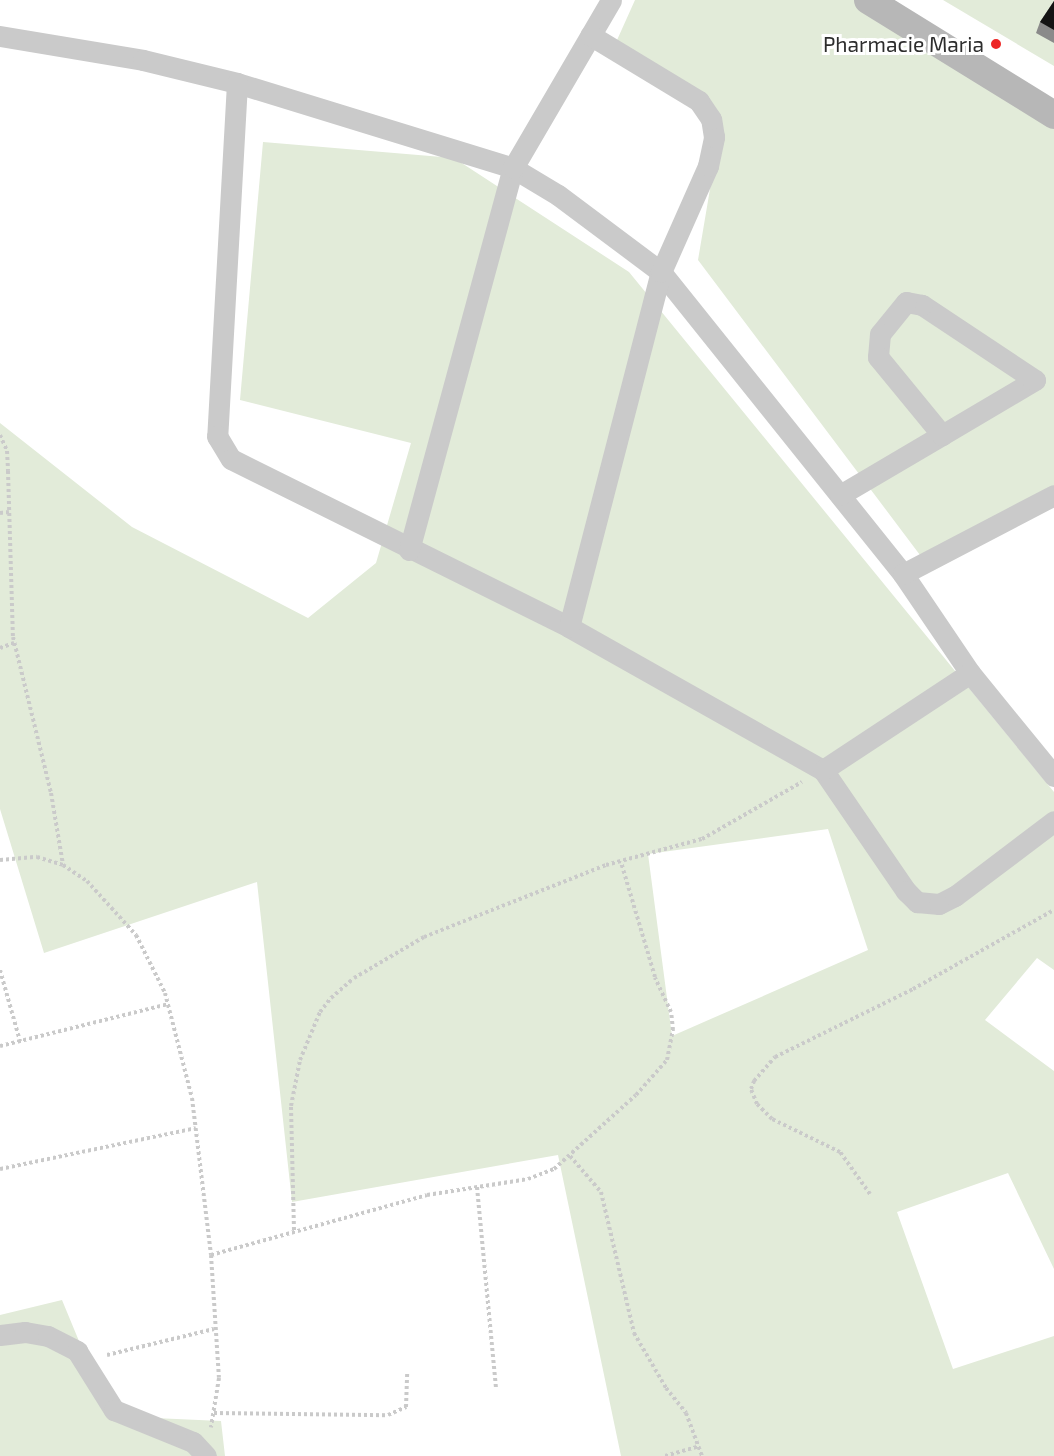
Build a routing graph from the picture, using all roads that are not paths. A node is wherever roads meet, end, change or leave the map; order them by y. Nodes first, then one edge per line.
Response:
1 (611, 0) edge
2 (868, 0) edge
3 (590, 35) junction
4 (0, 36) edge
5 (237, 83) junction
6 (1054, 115) edge
7 (513, 168) junction
8 (661, 272) junction
9 (942, 435) junction
10 (840, 495) junction
11 (1054, 495) edge
12 (410, 550) junction
13 (903, 574) junction
14 (569, 627) junction
15 (970, 673) junction
16 (823, 770) junction
17 (1054, 776) edge
18 (1054, 820) edge
19 (0, 1335) edge
20 (205, 1454) edge

1 - 3 street
2 - 6 main road
3 - 7 street
3 - 8 street
4 - 5 street
5 - 7 street
5 - 12 street
7 - 8 street
7 - 12 street
8 - 10 street
8 - 14 street
9 - 9 street
9 - 10 street
10 - 13 street
11 - 13 street
12 - 14 street
13 - 15 street
14 - 16 street
15 - 16 street
15 - 17 street
16 - 18 street
19 - 20 street

